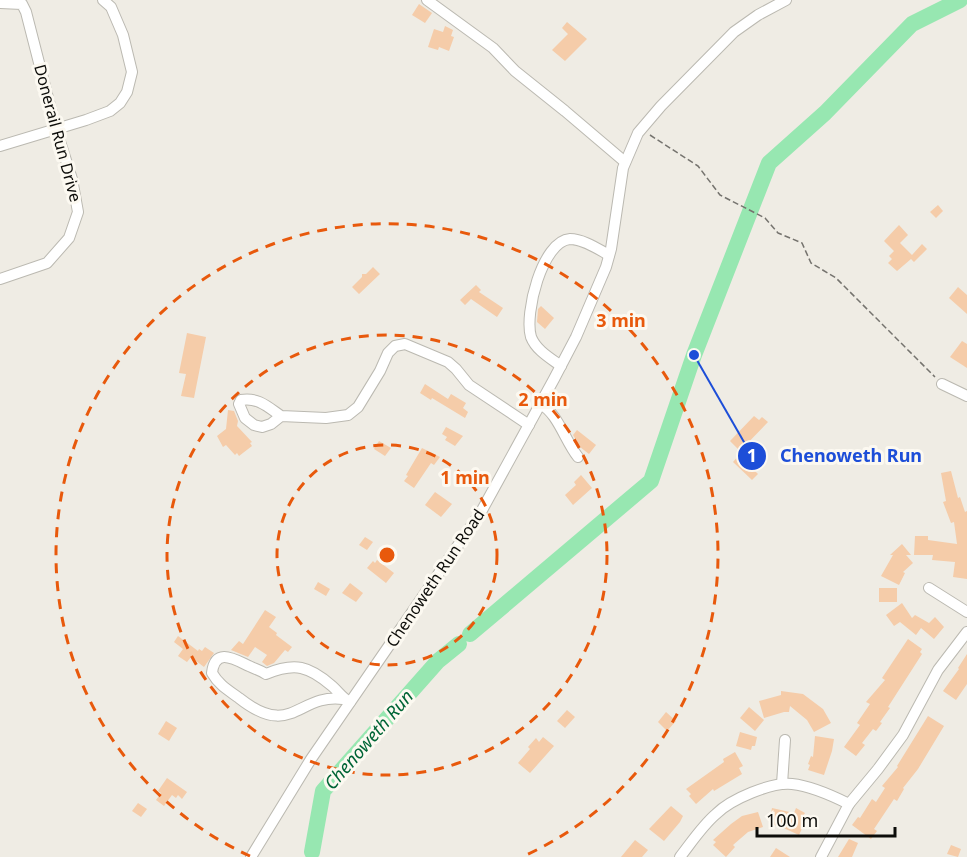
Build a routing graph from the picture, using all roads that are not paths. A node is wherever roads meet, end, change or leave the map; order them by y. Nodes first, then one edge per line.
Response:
1 (103, 0) edge
2 (427, 0) edge
3 (438, 0) edge
4 (786, 0) edge
5 (27, 2) edge
6 (0, 3) edge
7 (441, 11) junction
8 (56, 129) junction
9 (0, 146) edge
10 (625, 162) junction
11 (609, 255) junction
12 (0, 279) edge
13 (561, 366) junction
14 (942, 384) road end
15 (967, 396) edge
16 (540, 404) junction
17 (281, 416) dead end
18 (529, 425) junction
19 (578, 457) dead end
20 (929, 588) dead end
21 (967, 612) edge
22 (967, 632) edge
23 (347, 700) junction
24 (785, 740) dead end
25 (782, 784) junction
26 (849, 804) junction
27 (251, 857) edge
28 (680, 857) edge
29 (821, 857) edge

1 - 8 street
2 - 7 street
3 - 7 street
4 - 10 street, Chenoweth Run Road
5 - 6 street, Donerail Run Drive
5 - 8 street, Donerail Run Drive
7 - 10 street
8 - 9 street
8 - 12 street, Donerail Run Drive
10 - 11 street, Chenoweth Run Road
11 - 13 street, Chenoweth Run Road
11 - 13 street
13 - 16 street, Chenoweth Run Road
14 - 15 street
16 - 18 street, Chenoweth Run Road
16 - 19 street
17 - 18 street
18 - 23 street, Chenoweth Run Road
20 - 21 street
22 - 26 street
23 - 23 street
23 - 27 street, Chenoweth Run Road
24 - 25 street
25 - 26 street
25 - 28 street
26 - 29 street

